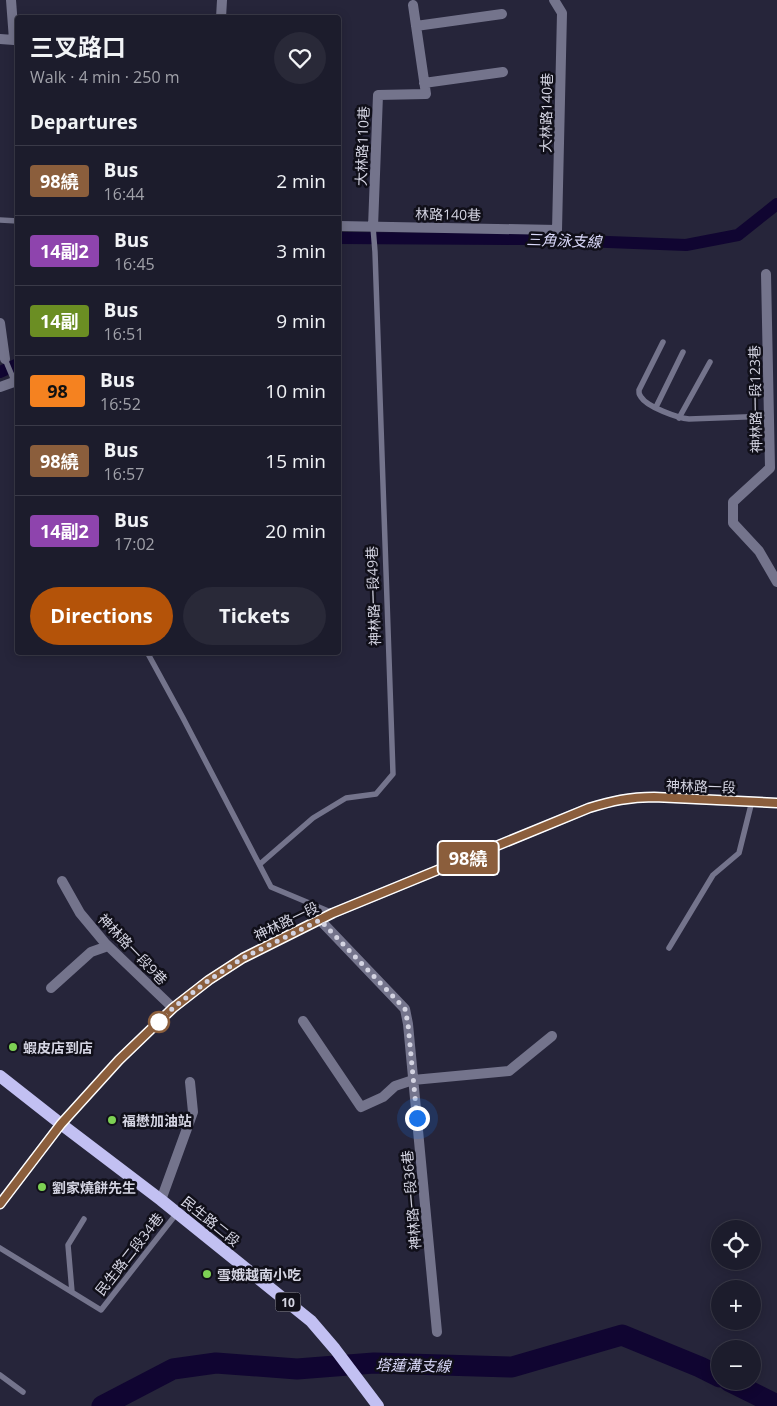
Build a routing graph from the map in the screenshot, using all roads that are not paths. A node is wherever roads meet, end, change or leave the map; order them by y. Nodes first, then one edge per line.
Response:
1 (11, 0) edge
2 (222, 0) edge
3 (554, 0) edge
4 (413, 5) dead end
5 (502, 14) dead end
6 (221, 15) edge
7 (416, 26) junction
8 (0, 39) edge
9 (503, 72) dead end
10 (424, 83) junction
11 (0, 220) edge
12 (15, 221) edge
13 (341, 226) edge
14 (373, 230) junction
15 (557, 230) joint
16 (766, 274) dead end
17 (0, 323) edge
18 (663, 342) dead end
19 (683, 352) dead end
20 (5, 359) joint
21 (710, 362) dead end
22 (14, 384) edge
23 (0, 387) edge
24 (656, 407) junction
25 (769, 416) junction
26 (679, 418) junction
27 (777, 582) edge
28 (149, 655) edge
29 (752, 801) junction
30 (777, 803) edge
31 (260, 864) junction
32 (62, 881) dead end
33 (333, 913) junction
34 (320, 920) junction
35 (108, 946) junction
36 (669, 948) dead end
37 (51, 988) dead end
38 (173, 1008) junction
39 (303, 1021) dead end
40 (552, 1036) dead end
41 (0, 1076) edge
42 (413, 1080) junction
43 (190, 1082) dead end
44 (61, 1124) junction
45 (161, 1200) junction
46 (0, 1204) edge
47 (177, 1213) junction
48 (84, 1219) dead end
49 (0, 1248) edge
50 (72, 1292) junction
51 (437, 1332) dead end
52 (0, 1375) edge
53 (23, 1392) dead end
54 (378, 1406) edge

1 - 8 street
2 - 6 street
3 - 15 street, 大林路140巷
4 - 7 street
5 - 7 street
7 - 10 street
9 - 10 street
10 - 14 street, 大林路110巷
11 - 12 lane
13 - 14 street, 林路140巷
14 - 15 street, 林路140巷
14 - 31 lane, 神林路一段49巷
16 - 25 street, 神林路一段123巷
17 - 20 street
18 - 24 lane
19 - 24 lane
20 - 22 lane
21 - 26 lane
22 - 23 street
24 - 26 lane
25 - 26 lane
25 - 27 street, 神林路一段123巷
28 - 31 lane
29 - 30 street, 神林路一段
29 - 33 street, 神林路一段
29 - 36 lane
31 - 33 lane
32 - 35 street, 神林路一段9巷
33 - 34 street, 神林路一段
34 - 38 street, 神林路一段
34 - 42 street, 神林路一段36巷
35 - 37 street
35 - 38 street, 神林路一段9巷
38 - 44 street, 神林路一段
39 - 42 street
40 - 42 street
41 - 44 main road, 10
42 - 51 street, 神林路一段36巷
43 - 45 street
44 - 45 main road, 民生路二段 / 10
44 - 46 street, 神林路一段
45 - 47 main road, 民生路二段 / 10
47 - 50 lane, 民生路二段34巷
47 - 54 main road, 民生路二段 / 10
48 - 50 lane
49 - 50 lane
52 - 53 lane

